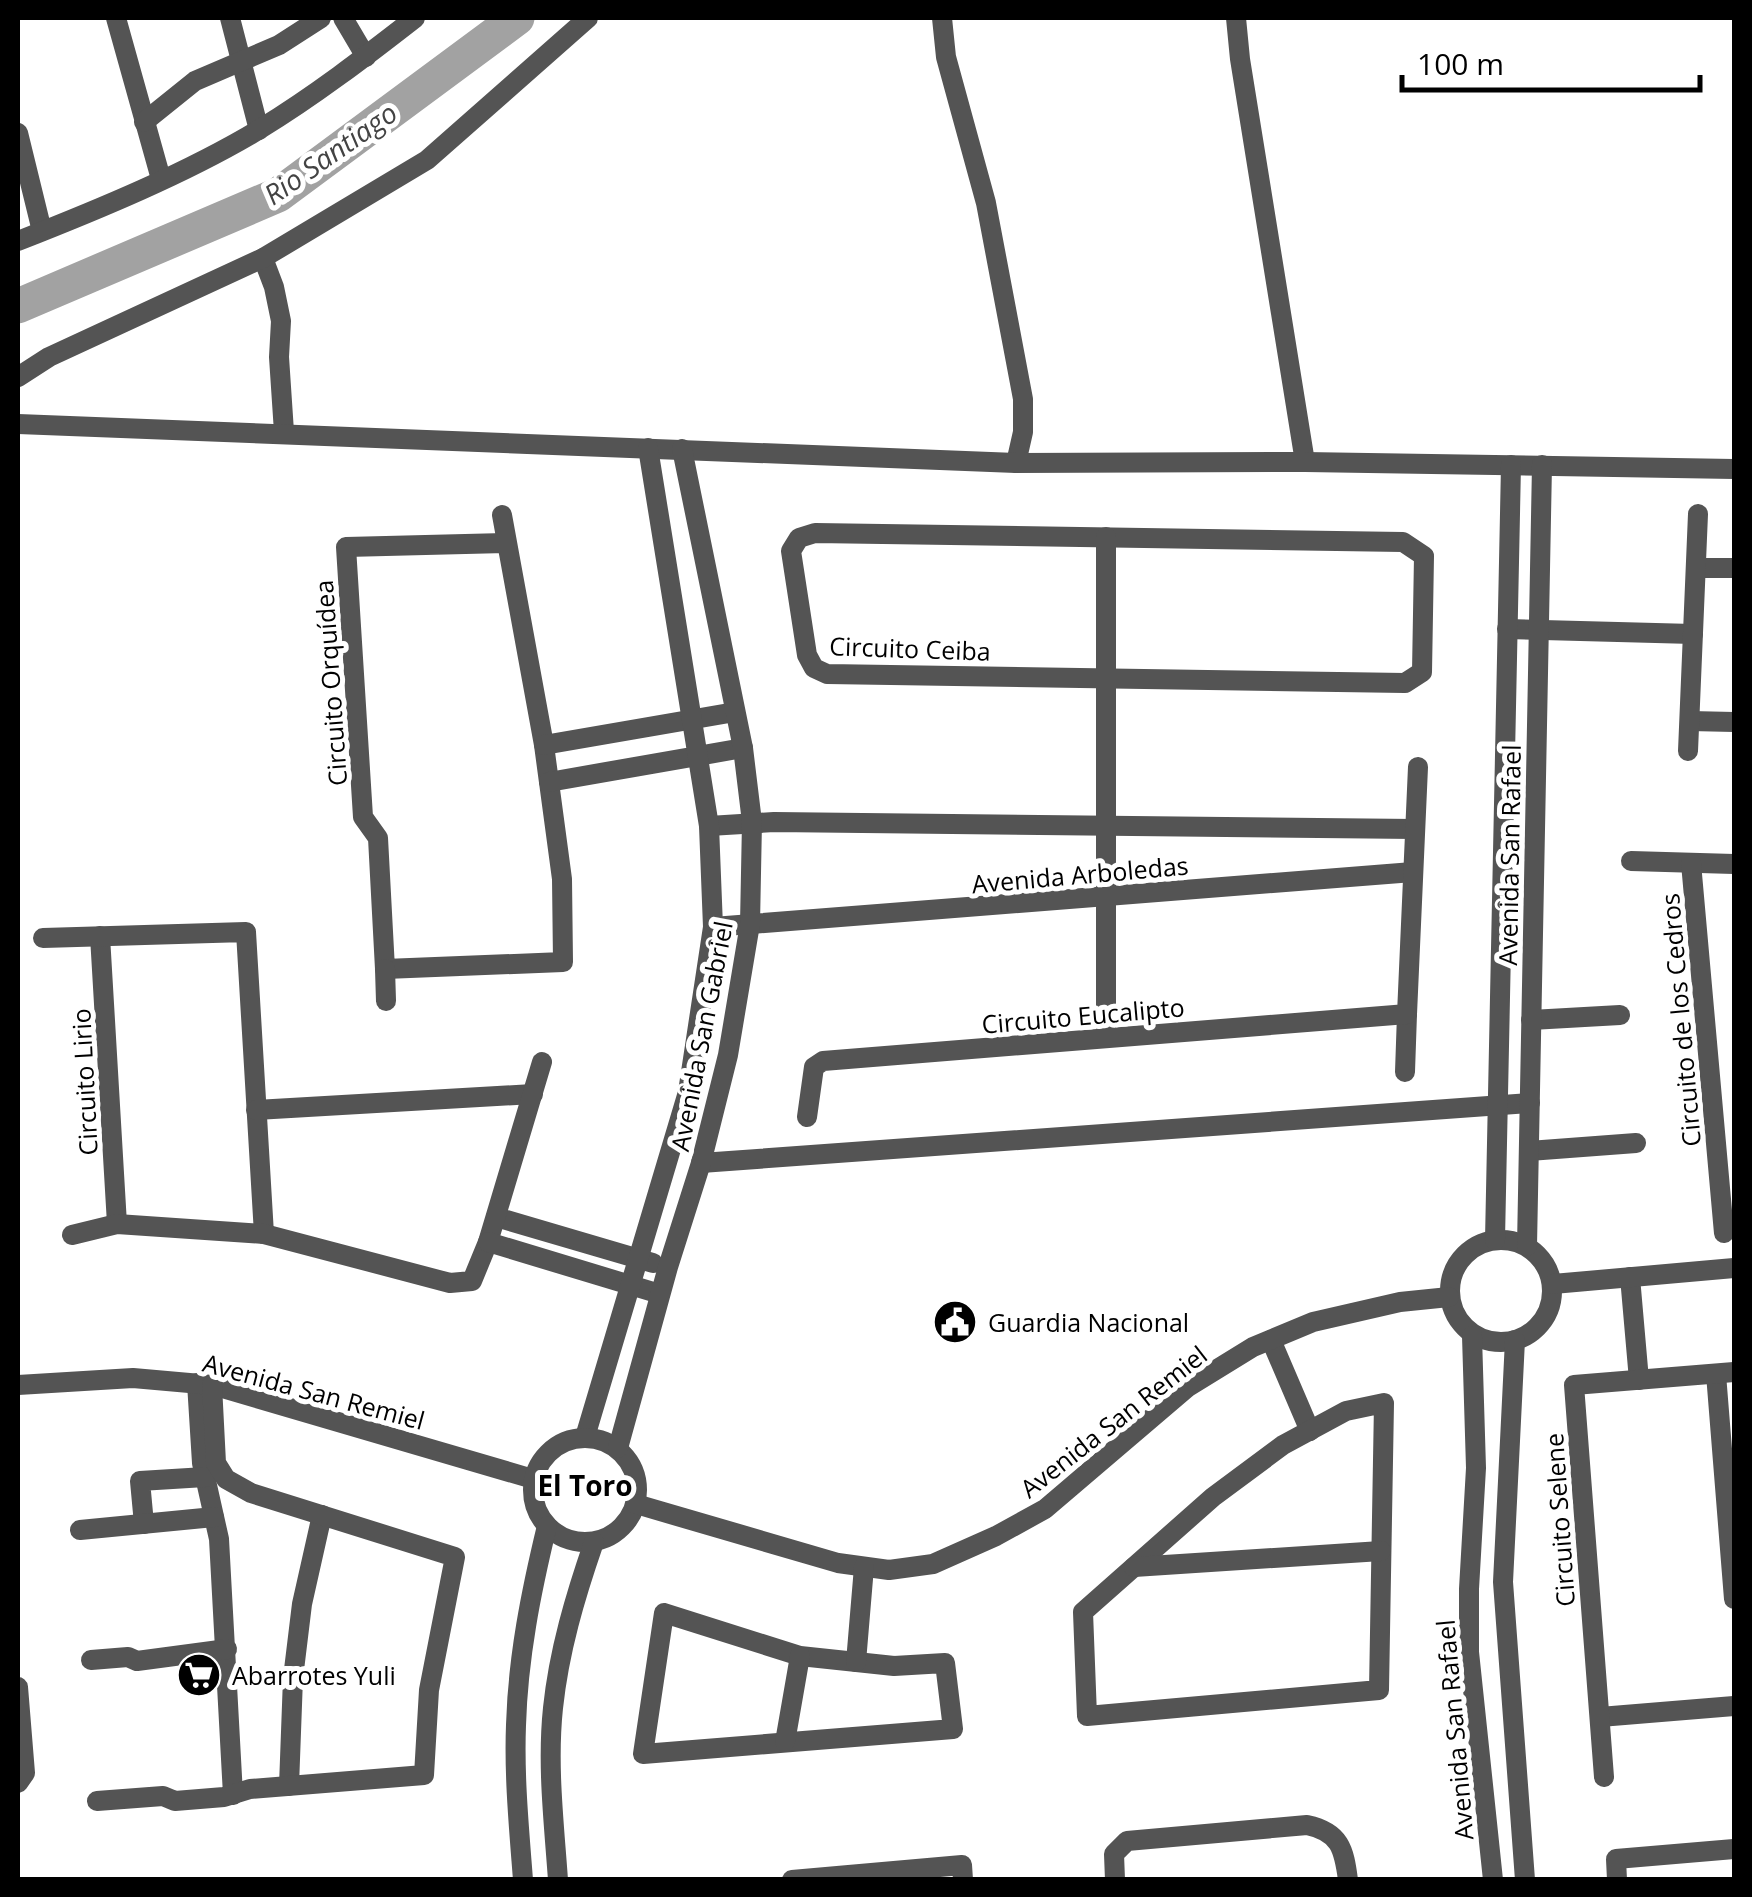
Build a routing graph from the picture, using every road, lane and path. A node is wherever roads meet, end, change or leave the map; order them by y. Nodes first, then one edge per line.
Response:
1 (116, 18) edge
2 (230, 18) edge
3 (321, 18) edge
4 (342, 18) edge
5 (415, 18) edge
6 (588, 18) edge
7 (942, 18) edge
8 (1236, 18) edge
9 (366, 56) junction
10 (242, 62) junction
11 (144, 122) junction
12 (258, 130) junction
13 (18, 133) edge
14 (161, 179) junction
15 (42, 231) junction
16 (18, 240) edge
17 (264, 258) junction
18 (18, 377) edge
19 (18, 424) edge
20 (284, 432) junction
21 (648, 448) junction
22 (682, 449) junction
23 (1305, 462) junction
24 (1016, 463) junction
25 (1510, 465) junction
26 (1542, 466) junction
27 (1734, 469) edge
28 (1698, 514) dead end
29 (502, 516) dead end
30 (1106, 537) junction
31 (505, 543) junction
32 (1696, 568) junction
33 (1734, 568) edge
34 (1507, 630) junction
35 (1539, 630) junction
36 (1693, 634) junction
37 (1106, 678) junction
38 (735, 712) junction
39 (693, 720) junction
40 (1690, 721) junction
41 (1734, 722) edge
42 (590, 737) junction
43 (544, 745) junction
44 (742, 748) junction
45 (1688, 752) dead end
46 (699, 756) junction
47 (1418, 767) dead end
48 (596, 774) junction
49 (549, 782) junction
50 (1504, 818) junction
51 (1535, 818) junction
52 (752, 822) junction
53 (708, 826) junction
54 (1106, 826) junction
55 (1415, 829) junction
56 (1630, 861) dead end
57 (1691, 862) junction
58 (1734, 864) edge
59 (1413, 872) junction
60 (1106, 897) junction
61 (750, 924) junction
62 (712, 927) junction
63 (100, 936) junction
64 (43, 938) dead end
65 (385, 969) junction
66 (386, 1000) dead end
67 (1408, 1014) junction
68 (1620, 1015) dead end
69 (1532, 1020) junction
70 (1106, 1038) junction
71 (542, 1062) dead end
72 (1405, 1072) dead end
73 (532, 1094) junction
74 (1530, 1103) junction
75 (1498, 1105) junction
76 (256, 1110) junction
77 (808, 1116) dead end
78 (1636, 1143) dead end
79 (1529, 1152) junction
80 (701, 1163) junction
81 (1726, 1173) edge
82 (496, 1216) junction
83 (118, 1224) junction
84 (535, 1228) junction
85 (1724, 1233) dead end
86 (264, 1234) junction
87 (72, 1235) dead end
88 (1495, 1240) junction
89 (488, 1242) junction
90 (1527, 1246) junction
91 (527, 1253) junction
92 (640, 1259) junction
93 (668, 1267) junction
94 (1734, 1268) edge
95 (1630, 1277) junction
96 (1552, 1284) junction
97 (632, 1286) junction
98 (660, 1294) junction
99 (1449, 1297) junction
100 (1472, 1336) junction
101 (1270, 1340) junction
102 (1515, 1340) junction
103 (1725, 1373) edge
104 (1640, 1380) junction
105 (205, 1384) junction
106 (18, 1385) edge
107 (1310, 1430) junction
108 (584, 1438) junction
109 (618, 1448) junction
110 (205, 1477) junction
111 (534, 1479) junction
112 (636, 1504) junction
113 (322, 1515) junction
114 (214, 1517) junction
115 (144, 1524) junction
116 (547, 1526) junction
117 (80, 1530) dead end
118 (594, 1542) junction
119 (1381, 1551) junction
120 (864, 1566) junction
121 (1134, 1566) junction
122 (1734, 1599) edge
123 (227, 1650) junction
124 (800, 1656) junction
125 (91, 1660) dead end
126 (856, 1662) junction
127 (18, 1687) edge
128 (1734, 1706) edge
129 (1600, 1717) junction
130 (785, 1742) junction
131 (1604, 1777) dead end
132 (18, 1783) edge
133 (288, 1786) junction
134 (239, 1790) junction
135 (97, 1801) dead end
136 (1734, 1848) edge
137 (523, 1880) edge
138 (558, 1880) edge
139 (792, 1880) edge
140 (963, 1880) edge
141 (1116, 1880) edge
142 (1348, 1880) edge
143 (1493, 1880) edge
144 (1525, 1880) edge
145 (1617, 1880) edge

1 - 11 street
2 - 10 street
3 - 10 street
4 - 9 street
5 - 9 street
6 - 17 street
7 - 24 street
8 - 23 street
9 - 12 street
10 - 11 street
10 - 12 street
11 - 14 street
12 - 14 street
13 - 15 street
14 - 15 street
15 - 16 street
17 - 18 street
17 - 20 street
19 - 20 street
20 - 21 street
21 - 22 street
21 - 39 street, Avenida San Gabriel
22 - 24 street
22 - 38 street, Avenida San Gabriel
23 - 24 street
23 - 25 street
25 - 26 street
25 - 34 street, Avenida San Rafael
26 - 27 street
26 - 35 street, Avenida San Rafael
28 - 32 street
29 - 31 street
30 - 37 street
30 - 37 street, Circuito Ceiba
30 - 37 street, Circuito Ceiba
31 - 43 street
31 - 65 street, Circuito Orquídea
32 - 33 street
32 - 36 street
34 - 35 street
34 - 50 street, Avenida San Rafael
35 - 36 street
35 - 51 street, Avenida San Rafael
36 - 40 street
37 - 54 street
38 - 39 street
38 - 44 street, Avenida San Gabriel
39 - 42 street
39 - 46 street, Avenida San Gabriel
40 - 41 street
40 - 45 street
42 - 43 street
42 - 48 street
43 - 49 street
44 - 46 street
44 - 52 street, Avenida San Gabriel
46 - 48 street
46 - 53 street, Avenida San Gabriel
47 - 55 street
48 - 49 street
49 - 65 street
50 - 51 street
50 - 75 street, Avenida San Rafael
51 - 69 street, Avenida San Rafael
52 - 53 street, Avenida Arboledas
52 - 54 street, Avenida Arboledas
52 - 61 street, Avenida San Gabriel
53 - 62 street, Avenida San Gabriel
54 - 55 street, Avenida Arboledas
54 - 60 street
55 - 59 street
56 - 57 street, Circuito de los Cedros
57 - 58 street, Circuito de los Cedros
57 - 81 street, Circuito de los Cedros
59 - 60 street, Avenida Arboledas
59 - 67 street
60 - 61 street, Avenida Arboledas
60 - 70 street
61 - 62 street, Avenida Arboledas
61 - 80 street, Avenida San Gabriel
62 - 92 street, Avenida San Gabriel
63 - 64 street
63 - 76 street
63 - 83 street, Circuito Lirio
65 - 66 street, Circuito Orquídea
67 - 70 street, Circuito Eucalipto
67 - 72 street
68 - 69 street
69 - 74 street, Avenida San Rafael
70 - 77 street, Circuito Eucalipto
71 - 73 street
73 - 76 street
73 - 82 street
74 - 75 street
74 - 79 street, Avenida San Rafael
75 - 80 street
75 - 88 street, Avenida San Rafael
76 - 86 street
78 - 79 street
79 - 90 street, Avenida San Rafael
80 - 93 street, Avenida San Gabriel
81 - 85 street, Circuito de los Cedros
82 - 84 street
82 - 89 street
83 - 86 street
83 - 87 street
84 - 91 street
84 - 92 street
86 - 89 street
88 - 90 street
88 - 99 street
89 - 91 street
90 - 96 street
91 - 97 street
92 - 93 street
92 - 97 street, Avenida San Gabriel
93 - 98 street, Avenida San Gabriel
94 - 95 street
95 - 96 street
95 - 104 street
96 - 102 street
97 - 98 street
97 - 108 street, Avenida San Gabriel
98 - 109 street, Avenida San Gabriel
99 - 100 street
99 - 101 street, Avenida San Remiel
100 - 102 street
100 - 143 street, Avenida San Rafael
101 - 107 street
101 - 120 street, Avenida San Remiel
102 - 144 street
103 - 104 street, Circuito Selene
103 - 122 street, Circuito Selene
104 - 129 street, Circuito Selene
105 - 106 street, Avenida San Remiel
105 - 110 street
105 - 111 street, Avenida San Remiel
105 - 113 street
107 - 119 street
107 - 121 street
108 - 109 street
108 - 111 street
109 - 112 street
110 - 114 street
110 - 115 street
111 - 116 street
112 - 118 street
112 - 120 street, Avenida San Remiel
113 - 133 street
113 - 133 street
114 - 115 street
114 - 123 street
115 - 117 street
116 - 118 street
116 - 137 street
118 - 138 street
119 - 121 street
119 - 121 street
120 - 126 street
123 - 125 street
123 - 134 street
124 - 126 street
124 - 130 street
124 - 130 street
126 - 130 street
127 - 132 street
128 - 129 street
129 - 131 street, Circuito Selene
133 - 134 street
134 - 135 street
136 - 145 street
139 - 140 street
141 - 142 street

